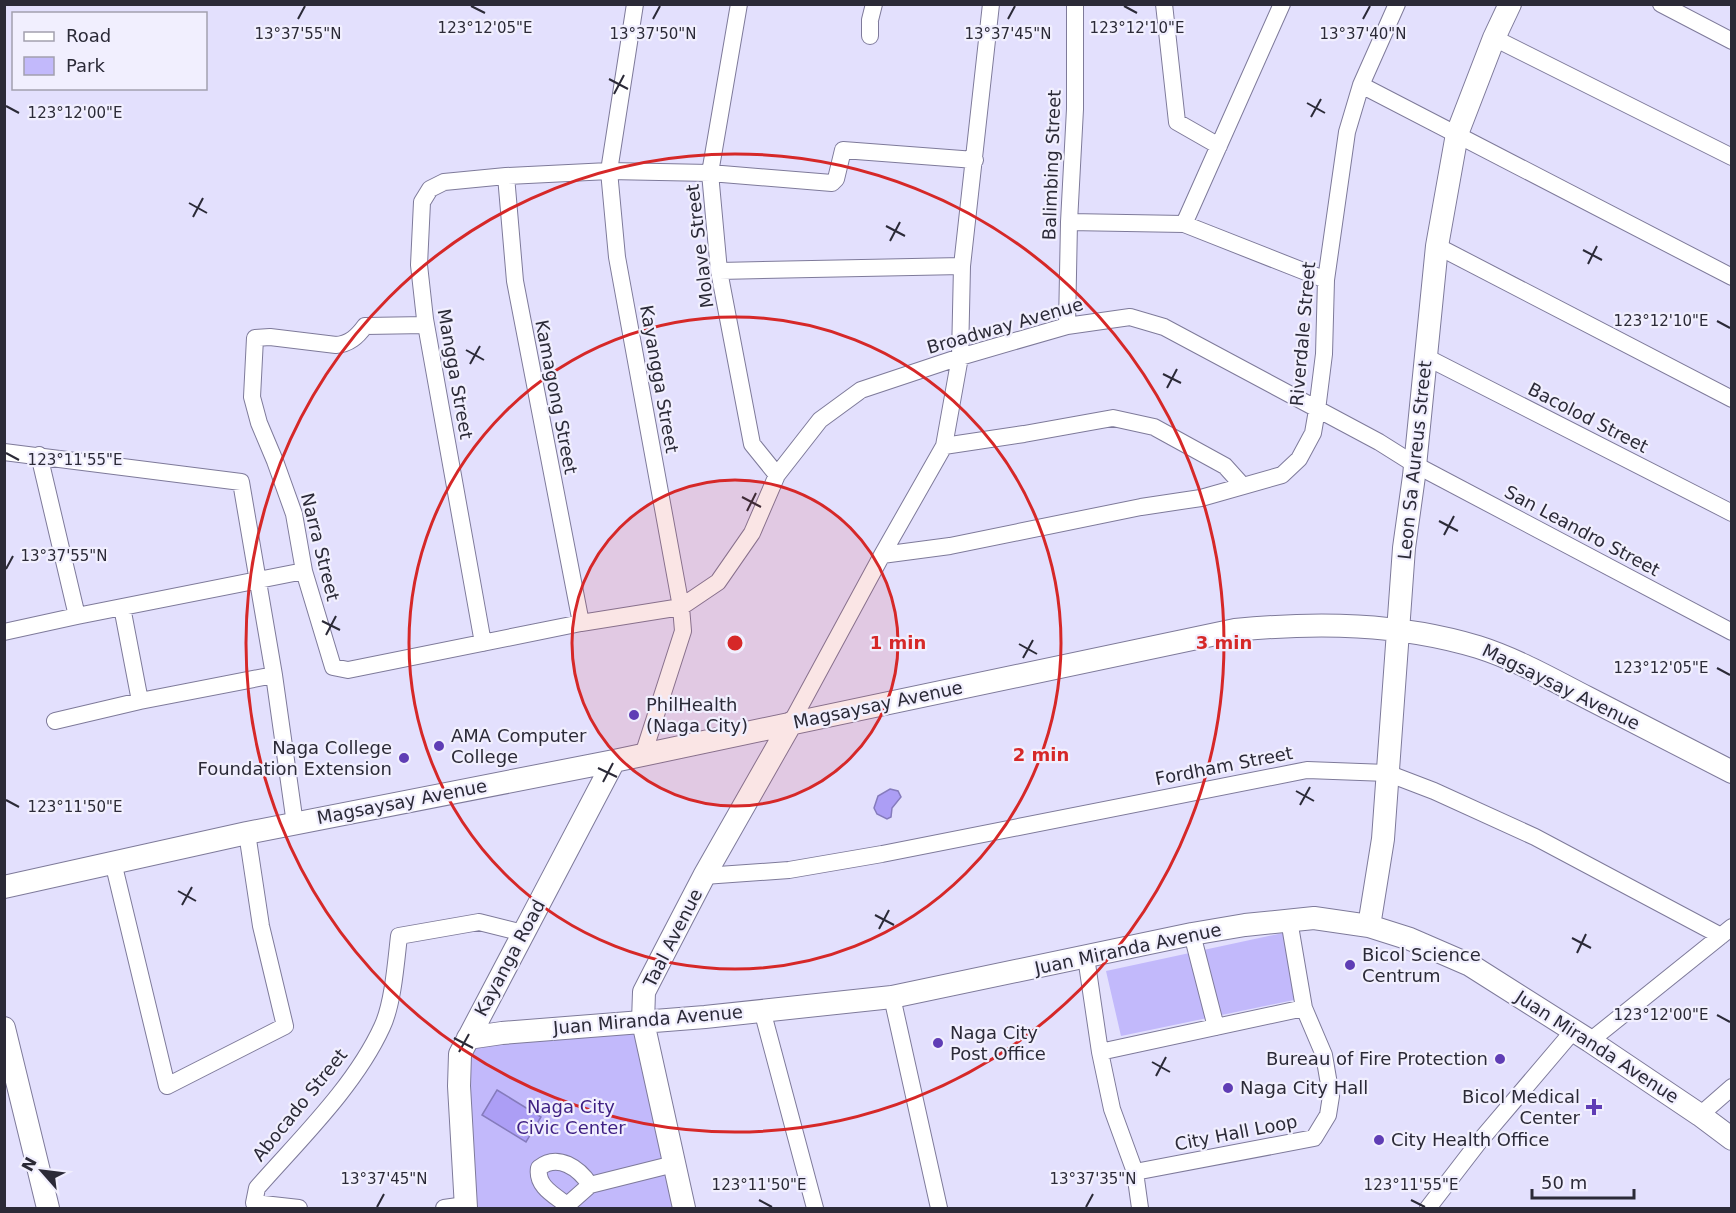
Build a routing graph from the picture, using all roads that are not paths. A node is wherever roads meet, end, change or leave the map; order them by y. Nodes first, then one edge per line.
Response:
1 (635, 4) edge
2 (739, 4) edge
3 (874, 4) edge
4 (991, 4) edge
5 (1075, 4) edge
6 (1164, 4) edge
7 (1282, 4) edge
8 (1397, 4) edge
9 (1510, 4) edge
10 (1661, 4) edge
11 (870, 36) dead end
12 (1494, 38) junction
13 (1731, 41) edge
14 (1361, 85) junction
15 (1458, 134) junction
16 (1220, 146) junction
17 (1731, 157) edge
18 (975, 160) junction
19 (609, 171) junction
20 (710, 173) junction
21 (506, 176) junction
22 (1069, 222) junction
23 (1184, 224) junction
24 (1437, 246) junction
25 (962, 266) junction
26 (719, 272) junction
27 (1731, 277) edge
28 (1326, 280) junction
29 (426, 325) junction
30 (1067, 326) junction
31 (960, 357) junction
32 (1426, 357) junction
33 (1731, 399) edge
34 (1317, 410) junction
35 (944, 446) junction
36 (4, 452) edge
37 (39, 455) junction
38 (1414, 464) junction
39 (777, 475) junction
40 (1243, 486) junction
41 (1731, 513) edge
42 (882, 555) junction
43 (304, 571) junction
44 (258, 580) junction
45 (122, 607) junction
46 (681, 607) junction
47 (77, 616) junction
48 (581, 623) junction
49 (1400, 629) junction
50 (4, 632) edge
51 (1731, 632) edge
52 (483, 643) junction
53 (274, 675) junction
54 (140, 701) junction
55 (55, 721) dead end
56 (791, 723) junction
57 (643, 755) junction
58 (614, 761) junction
59 (1731, 772) edge
60 (1387, 773) junction
61 (295, 824) junction
62 (247, 833) junction
63 (113, 862) junction
64 (704, 876) junction
65 (4, 887) edge
66 (1289, 920) junction
67 (1369, 926) junction
68 (1726, 931) edge
69 (523, 933) junction
70 (1192, 934) junction
71 (1086, 957) junction
72 (892, 997) junction
73 (487, 1002) junction
74 (1304, 1008) junction
75 (762, 1010) junction
76 (642, 1022) junction
77 (1216, 1027) junction
78 (4, 1028) edge
79 (502, 1033) junction
80 (1582, 1035) junction
81 (468, 1038) junction
82 (1100, 1052) junction
83 (1731, 1088) edge
84 (1700, 1115) junction
85 (1731, 1139) edge
86 (674, 1164) junction
87 (1135, 1172) junction
88 (590, 1185) junction
89 (458, 1207) edge
90 (566, 1207) edge
91 (48, 1209) edge
92 (299, 1209) edge
93 (684, 1209) edge
94 (815, 1209) edge
95 (939, 1209) edge
96 (1140, 1209) edge
97 (1428, 1209) edge

1 - 19 street, Kayangga Street
2 - 20 street, Molave Street
3 - 11 street
4 - 18 street
5 - 22 street, Balimbing Street
6 - 16 street
7 - 16 street
8 - 14 street, Riverdale Street
9 - 12 street, Leon Sa Aureus Street
10 - 13 street
12 - 15 street, Leon Sa Aureus Street
12 - 17 street
14 - 15 street
14 - 28 street, Riverdale Street
15 - 24 street, Leon Sa Aureus Street
15 - 27 street
16 - 23 street
18 - 20 street, Mangga Street
18 - 25 street
19 - 20 street, Mangga Street
19 - 21 street, Mangga Street
19 - 46 street, Kayangga Street
20 - 26 street, Molave Street
21 - 29 street, Mangga Street
21 - 48 street, Kamagong Street
22 - 23 street
22 - 30 street, Balimbing Street
23 - 28 street
24 - 32 street, Leon Sa Aureus Street
24 - 33 street
25 - 26 street
25 - 31 street
26 - 39 street, Molave Street
28 - 34 street, Riverdale Street
29 - 43 street, Narra Street
29 - 52 street, Mangga Street
30 - 31 street, Broadway Avenue
30 - 34 street, Broadway Avenue
31 - 35 street
31 - 39 street, Broadway Avenue
32 - 38 street, Leon Sa Aureus Street
32 - 41 street, Bacolod Street
34 - 38 street, Broadway Avenue
34 - 40 street, Riverdale Street
35 - 40 street
35 - 42 street
36 - 37 street
37 - 44 street
37 - 47 street
38 - 49 street, Leon Sa Aureus Street
38 - 51 street, San Leandro Street
39 - 46 street, Broadway Avenue
40 - 42 street, Riverdale Street
42 - 56 street
43 - 44 street
43 - 52 street, Narra Street
44 - 45 street
44 - 53 street
45 - 47 street
45 - 54 street
46 - 48 street, Narra Street
46 - 57 street, Kayangga Street
47 - 50 street
48 - 52 street, Narra Street
49 - 56 street, Magsaysay Avenue
49 - 59 street, Magsaysay Avenue
49 - 60 street, Leon Sa Aureus Street
53 - 54 street
53 - 61 street
54 - 55 street
56 - 57 street, Magsaysay Avenue
56 - 64 street, Taal Avenue
57 - 58 street, Magsaysay Avenue
58 - 61 street, Magsaysay Avenue
58 - 69 street, Kayanga Road
60 - 64 street, Fordham Street
60 - 67 street, Leon Sa Aureus Street
60 - 68 street, Fordham Street
61 - 62 street, Magsaysay Avenue
62 - 63 street, Magsaysay Avenue
62 - 63 street
63 - 65 street, Magsaysay Avenue
64 - 76 street, Taal Avenue
66 - 67 street, Juan Miranda Avenue
66 - 70 street, Juan Miranda Avenue
66 - 74 street, City Hall Loop
67 - 80 street, Juan Miranda Avenue
68 - 80 street
69 - 73 street, Kayanga Road
69 - 92 street, Abocado Street
70 - 71 street, Juan Miranda Avenue
70 - 77 street
71 - 72 street, Juan Miranda Avenue
71 - 82 street
72 - 75 street, Juan Miranda Avenue
72 - 95 street
73 - 79 street
73 - 81 street, Kayanga Road
74 - 77 street
74 - 87 street, City Hall Loop
75 - 76 street, Juan Miranda Avenue
75 - 94 street
76 - 79 street, Juan Miranda Avenue
76 - 86 street, Taal Avenue
77 - 82 street
78 - 91 street
79 - 81 street, Juan Miranda Avenue
80 - 84 street, Juan Miranda Avenue
80 - 97 street
81 - 89 street, Kayanga Road
82 - 87 street
83 - 84 street
84 - 85 street, Juan Miranda Avenue
86 - 88 street
86 - 93 street, Taal Avenue
87 - 96 street
88 - 90 street
88 - 90 street

